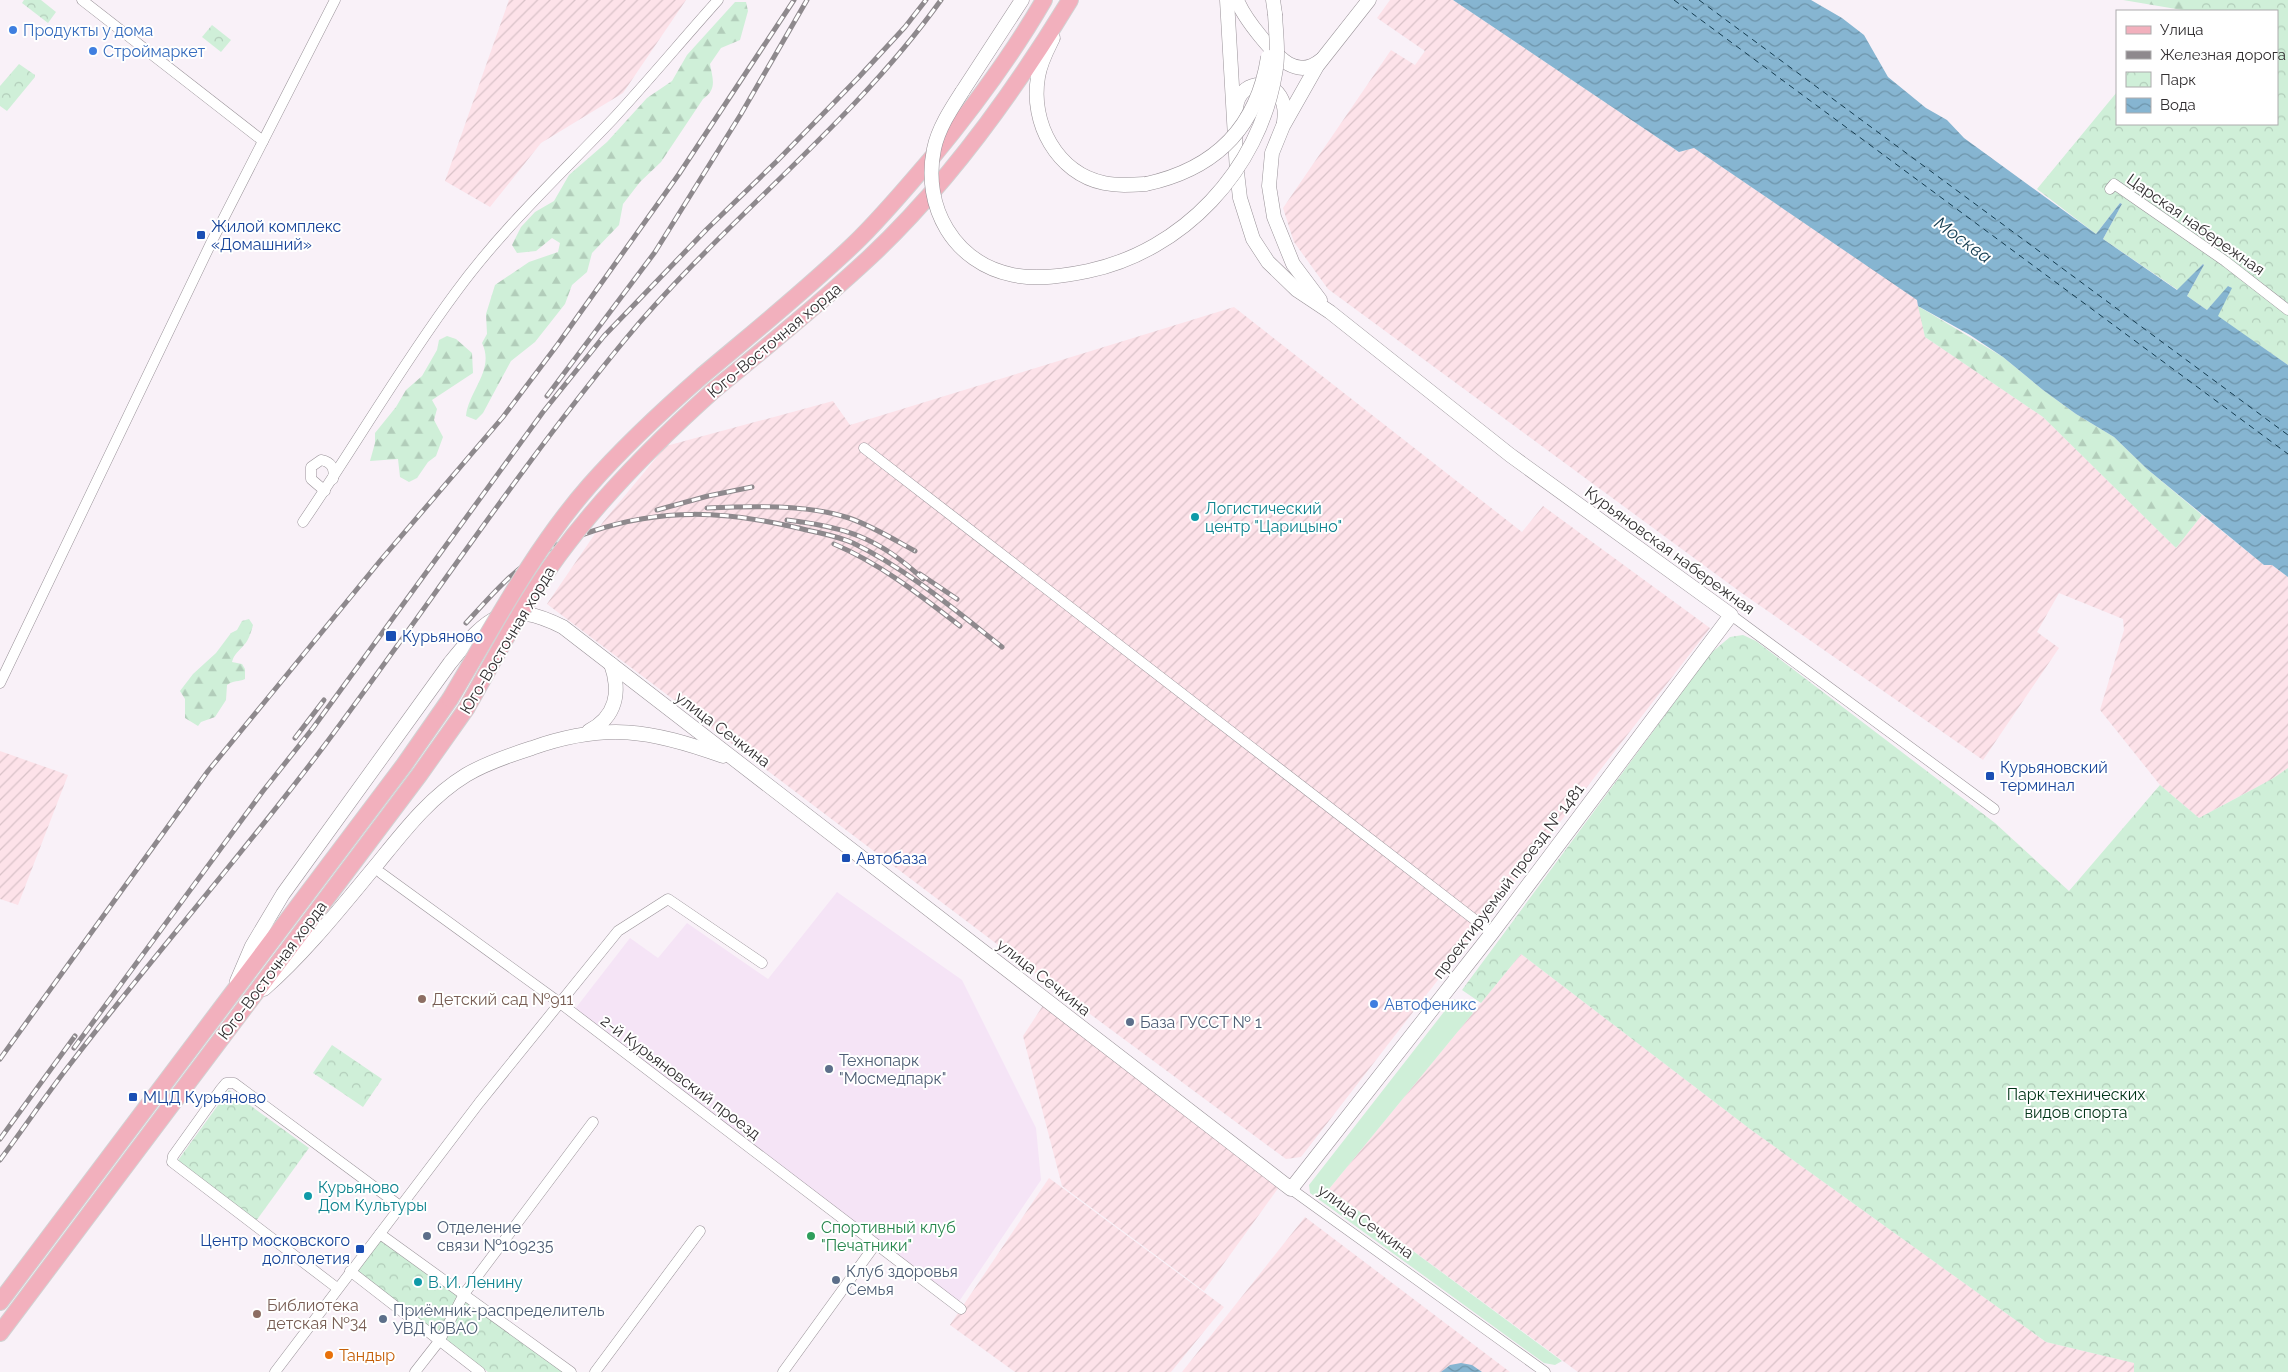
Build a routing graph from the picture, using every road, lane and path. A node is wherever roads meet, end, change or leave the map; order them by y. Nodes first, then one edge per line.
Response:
1 (82, 0) edge
2 (335, 0) edge
3 (718, 0) edge
4 (1022, 0) edge
5 (1044, 0) edge
6 (1070, 0) edge
7 (1227, 0) edge
8 (1237, 0) edge
9 (1369, 0) edge
10 (1274, 7) edge
11 (1323, 59) junction
12 (1234, 121) junction
13 (1283, 126) junction
14 (263, 142) junction
15 (2110, 189) dead end
16 (2288, 310) edge
17 (1330, 312) junction
18 (864, 448) dead end
19 (351, 450) junction
20 (326, 461) junction
21 (333, 480) junction
22 (325, 491) junction
23 (303, 522) dead end
24 (1731, 615) junction
25 (611, 664) junction
26 (0, 683) edge
27 (586, 732) junction
28 (736, 761) junction
29 (1994, 809) dead end
30 (381, 873) dead end
31 (1492, 933) junction
32 (762, 964) dead end
33 (229, 997) junction
34 (560, 1003) junction
35 (245, 1006) junction
36 (593, 1122) dead end
37 (1291, 1189) junction
38 (400, 1206) junction
39 (700, 1231) dead end
40 (380, 1234) junction
41 (875, 1245) junction
42 (350, 1271) junction
43 (337, 1288) junction
44 (464, 1294) junction
45 (0, 1302) edge
46 (961, 1309) dead end
47 (5, 1327) edge
48 (440, 1340) junction
49 (0, 1341) edge
50 (275, 1372) edge
51 (415, 1372) edge
52 (480, 1372) edge
53 (572, 1372) edge
54 (595, 1372) edge
55 (783, 1372) edge
56 (1545, 1372) edge

1 - 14 street
2 - 14 street
3 - 19 street
4 - 10 street, bridge
5 - 33 main road, Юго-Восточная хорда, bridge
6 - 10 street, bridge
6 - 35 main road, Юго-Восточная хорда, bridge
7 - 12 street, Курьяновская набережная
8 - 11 street
9 - 11 street, Курьяновская набережная
11 - 13 street, Курьяновская набережная
12 - 13 street
12 - 17 street, Курьяновская набережная
13 - 17 street, Курьяновская набережная
14 - 26 street
15 - 16 street, Царская набережная
17 - 24 street, Курьяновская набережная
18 - 31 street
19 - 20 street
19 - 21 street
20 - 21 street
20 - 22 street
21 - 22 street
22 - 23 street
24 - 29 street, Курьяновская набережная
24 - 31 street, проектируемый проезд № 1481
25 - 27 street
25 - 28 street, улица Сечкина
25 - 33 street, улица Сечкина
27 - 28 street
27 - 35 street
28 - 37 street, улица Сечкина
30 - 34 street, 2-й Курьяновский проезд
31 - 37 street, проектируемый проезд № 1481
32 - 34 street
33 - 45 main road, Юго-Восточная хорда
34 - 38 street
34 - 41 street, 2-й Курьяновский проезд
35 - 47 main road, Юго-Восточная хорда
36 - 44 street
37 - 56 street, улица Сечкина
38 - 40 street
38 - 43 street
39 - 54 street
40 - 42 street
40 - 44 street
41 - 46 street, 2-й Курьяновский проезд
41 - 55 street
42 - 43 street
42 - 48 street
43 - 50 street
44 - 48 street
44 - 53 street
47 - 49 street
48 - 51 street
48 - 52 street

